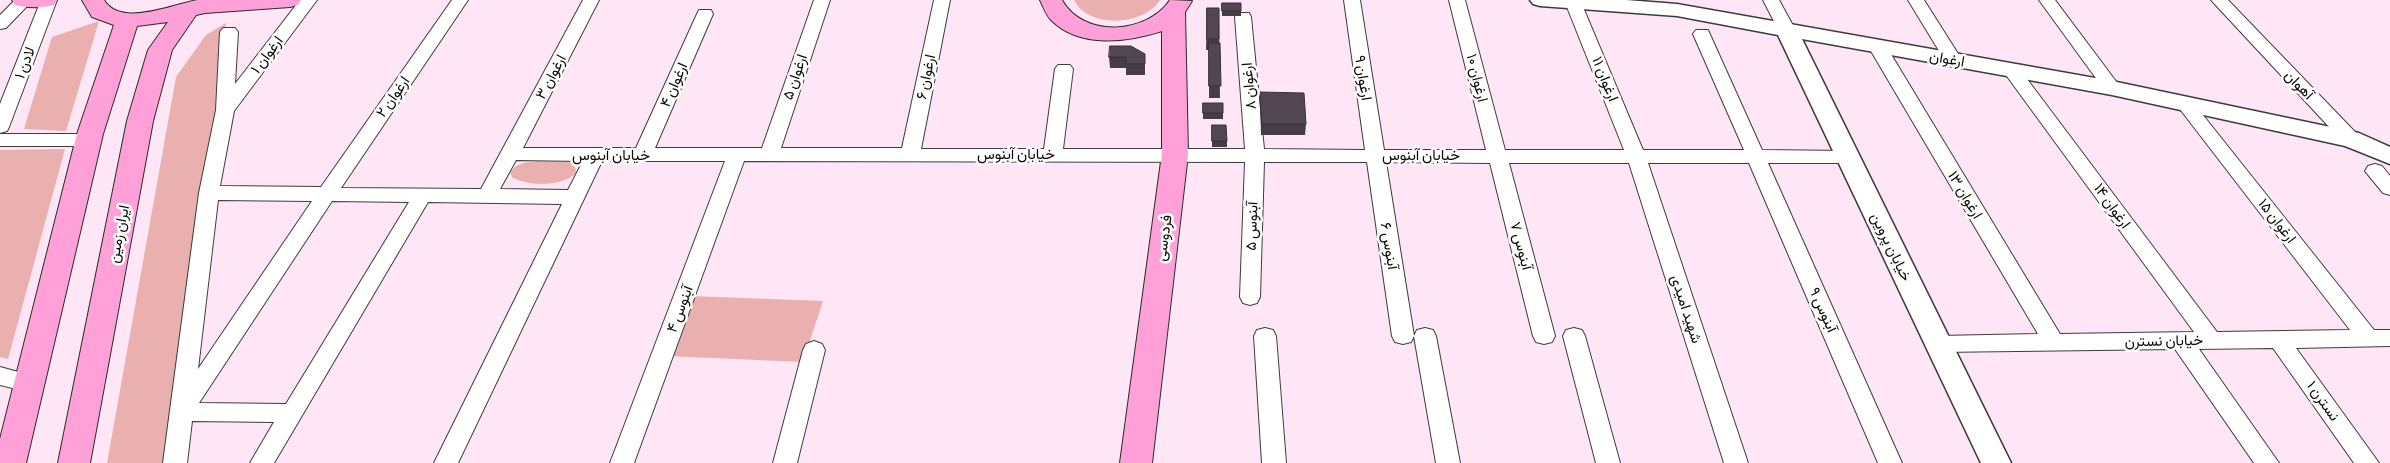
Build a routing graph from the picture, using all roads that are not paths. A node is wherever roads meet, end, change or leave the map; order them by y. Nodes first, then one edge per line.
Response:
1 (24, 0) edge
2 (48, 0) edge
3 (93, 0) edge
4 (290, 0) edge
5 (309, 0) edge
6 (460, 0) edge
7 (591, 0) edge
8 (822, 0) edge
9 (942, 0) edge
10 (1051, 0) edge
11 (1352, 0) edge
12 (1457, 0) edge
13 (1540, 0) edge
14 (1771, 0) edge
15 (1916, 0) edge
16 (2047, 0) edge
17 (2219, 0) edge
18 (1574, 2) junction
19 (1653, 4) edge
20 (203, 6) edge
21 (1178, 6) edge
22 (705, 14) dead end
23 (1243, 17) edge
24 (128, 20) junction
25 (0, 24) edge
26 (1787, 30) junction
27 (229, 32) dead end
28 (1702, 34) dead end
29 (1877, 46) junction
30 (161, 48) junction
31 (114, 59) junction
32 (1953, 60) junction
33 (1064, 69) dead end
34 (2012, 70) junction
35 (2112, 88) junction
36 (2185, 104) junction
37 (225, 110) junction
38 (0, 127) edge
39 (2351, 139) junction
40 (0, 140) edge
41 (89, 140) junction
42 (510, 154) junction
43 (910, 154) junction
44 (1053, 154) junction
45 (1175, 154) junction
46 (595, 155) junction
47 (642, 155) junction
48 (737, 155) junction
49 (769, 155) junction
50 (1255, 155) junction
51 (1375, 155) junction
52 (1497, 156) junction
53 (1636, 156) junction
54 (1756, 157) junction
55 (1848, 157) junction
56 (2382, 163) edge
57 (2390, 188) edge
58 (209, 193) junction
59 (327, 193) junction
60 (424, 195) junction
61 (487, 196) junction
62 (574, 197) junction
63 (1250, 297) dead end
64 (1265, 336) dead end
65 (1544, 336) dead end
66 (1574, 336) dead end
67 (2380, 338) edge
68 (2279, 340) junction
69 (2182, 341) junction
70 (2212, 341) junction
71 (2054, 343) junction
72 (1938, 344) junction
73 (814, 350) dead end
74 (0, 376) edge
75 (29, 383) junction
76 (181, 412) junction
77 (292, 413) junction
78 (10, 463) edge
79 (74, 463) edge
80 (175, 463) edge
81 (262, 463) edge
82 (446, 463) edge
83 (622, 463) edge
84 (785, 463) edge
85 (1136, 463) edge
86 (1274, 463) edge
87 (1448, 463) edge
88 (1608, 463) edge
89 (1736, 463) edge
90 (1890, 463) edge
91 (1996, 463) edge
92 (2267, 463) edge
93 (2367, 463) edge

1 - 2 main road
1 - 25 street
2 - 38 street, لادن ۱
3 - 24 main road
4 - 20 main road
5 - 37 street, ارغوان ۱
6 - 59 street, ارغوان ۲
7 - 42 street, ارغوان ۳
8 - 49 street, ارغوان ۵
9 - 43 street, ارغوان ۶
10 - 21 main road
11 - 51 street, ارغوان ۹
12 - 52 street, ارغوان ۱۰
13 - 18 street, ارغوان
14 - 26 street
15 - 32 street
16 - 35 street
17 - 39 street, آهوان
18 - 19 street, ارغوان
18 - 53 street, ارغوان ۱۱
19 - 26 street, ارغوان
20 - 24 main road
20 - 30 main road, ایران زمین
21 - 45 main road, فردوسی
22 - 47 street, ارغوان ۴
23 - 50 street, ارغوان ۸
24 - 31 main road
26 - 29 street, ارغوان
26 - 55 street, خیابان پروین
27 - 37 street
28 - 54 street, آبنوس ۹
29 - 32 street, ارغوان
29 - 71 street, ارغوان ۱۳
30 - 31 main road
30 - 79 main road, ایران زمین
31 - 41 main road
32 - 34 street, ارغوان
33 - 44 street
34 - 35 street, ارغوان
34 - 70 street, ارغوان ۱۴
35 - 36 street, ارغوان
36 - 39 street, ارغوان
36 - 67 street, ارغوان ۱۵
37 - 58 street
39 - 56 street, آهوان
40 - 41 street
41 - 75 main road
42 - 46 street, خیابان آبنوس
42 - 61 street
43 - 44 street, خیابان آبنوس
43 - 49 street, خیابان آبنوس
44 - 45 street, خیابان آبنوس
45 - 50 street, خیابان آبنوس
45 - 85 main road, فردوسی
46 - 47 street, خیابان آبنوس
46 - 62 street
47 - 48 street, خیابان آبنوس
48 - 49 street, خیابان آبنوس
48 - 83 street, آبنوس ۴
50 - 51 street, خیابان آبنوس
50 - 63 street, آبنوس ۵
51 - 52 street, خیابان آبنوس
51 - 87 street, آبنوس ۶
52 - 53 street, خیابان آبنوس
52 - 65 street, آبنوس ۷
53 - 54 street, خیابان آبنوس
53 - 89 street, شهید امیدی
54 - 55 street, خیابان آبنوس
54 - 90 street, آبنوس ۹
55 - 72 street, خیابان پروین
56 - 57 street
58 - 59 street
58 - 76 street
59 - 60 street
59 - 76 street, ارغوان ۲
60 - 61 street
60 - 77 street
61 - 62 street
62 - 82 street
64 - 86 street
66 - 88 street
67 - 68 street, خیابان نسترن
68 - 70 street, خیابان نسترن
68 - 93 street, نسترن ۱
69 - 70 street, خیابان نسترن
69 - 71 street, خیابان نسترن
69 - 92 street
71 - 72 street, خیابان نسترن
72 - 91 street, خیابان پروین
73 - 84 street
74 - 75 street
75 - 78 main road
76 - 77 street
76 - 80 street
77 - 81 street

